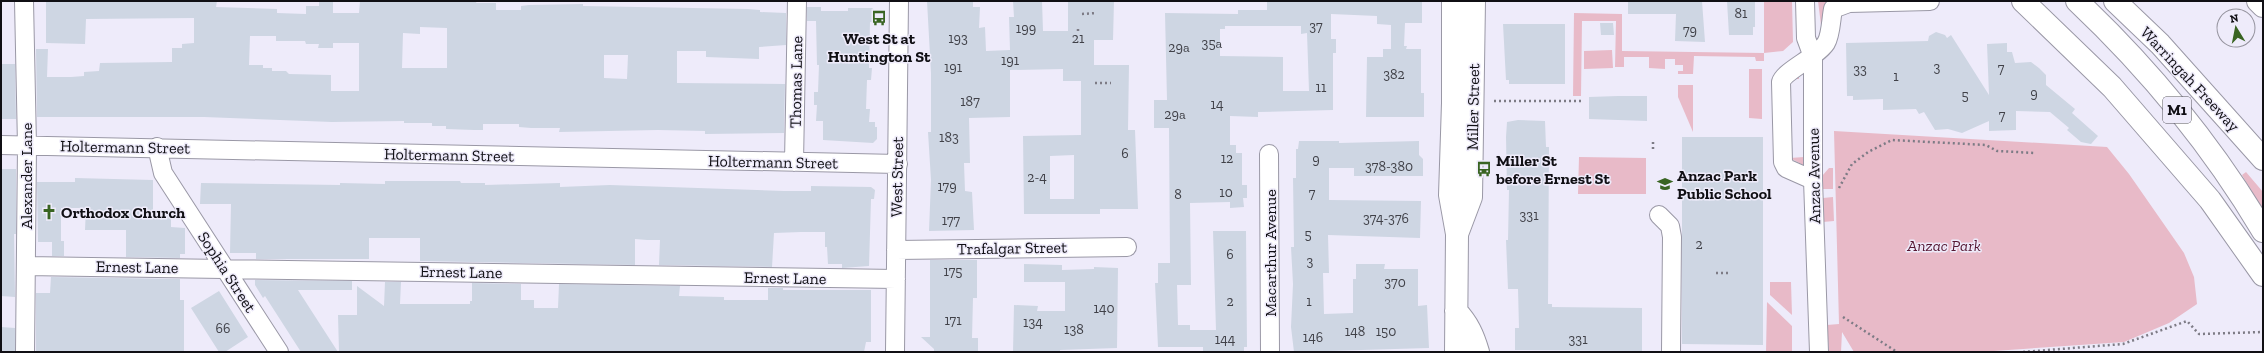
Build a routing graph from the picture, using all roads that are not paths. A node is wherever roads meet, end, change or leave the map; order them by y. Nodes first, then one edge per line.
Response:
1 (24, 1) edge
2 (797, 1) edge
3 (899, 1) edge
4 (1452, 1) edge
5 (1474, 1) edge
6 (1805, 1) edge
7 (1930, 1) edge
8 (2023, 1) edge
9 (2077, 1) edge
10 (2115, 1) edge
11 (2258, 1) edge
12 (2263, 6) edge
13 (1813, 57) junction
14 (1, 146) edge
15 (27, 146) junction
16 (157, 148) junction
17 (1269, 154) dead end
18 (2263, 159) edge
19 (794, 162) junction
20 (898, 164) junction
21 (1813, 180) junction
22 (1659, 215) dead end
23 (2263, 231) edge
24 (1457, 234) junction
25 (1127, 247) dead end
26 (896, 250) junction
27 (26, 266) junction
28 (224, 268) junction
29 (2263, 275) edge
30 (896, 279) junction
31 (1456, 311) junction
32 (25, 352) edge
33 (279, 352) edge
34 (895, 352) edge
35 (1270, 352) edge
36 (1456, 352) edge
37 (1478, 352) edge
38 (1671, 352) edge
39 (1819, 352) edge

1 - 15 street, Alexander Lane
2 - 19 street, Thomas Lane
3 - 20 street, West Street
4 - 24 main road, Miller Street
5 - 24 main road, Miller Street
6 - 13 street, Anzac Avenue
7 - 13 street
8 - 29 main road
9 - 23 main road, Warringah Freeway / M1
10 - 18 main road, Warringah Freeway / M1
11 - 12 main road
13 - 21 street, Anzac Avenue
13 - 21 street
14 - 15 street, Holtermann Street
15 - 16 street, Holtermann Street
15 - 27 street, Alexander Lane
16 - 19 street, Holtermann Street
16 - 28 street, Sophia Street
17 - 35 street, Macarthur Avenue
19 - 20 street, Holtermann Street
20 - 26 street, West Street
21 - 39 street, Anzac Avenue
22 - 38 street
24 - 31 main road, Miller Street
25 - 26 street, Trafalgar Street
26 - 30 street, West Street
27 - 28 street, Ernest Lane
27 - 32 street, Alexander Lane
28 - 30 street, Ernest Lane
28 - 33 street, Sophia Street
30 - 34 street, West Street
31 - 36 main road, Miller Street
31 - 37 main road

